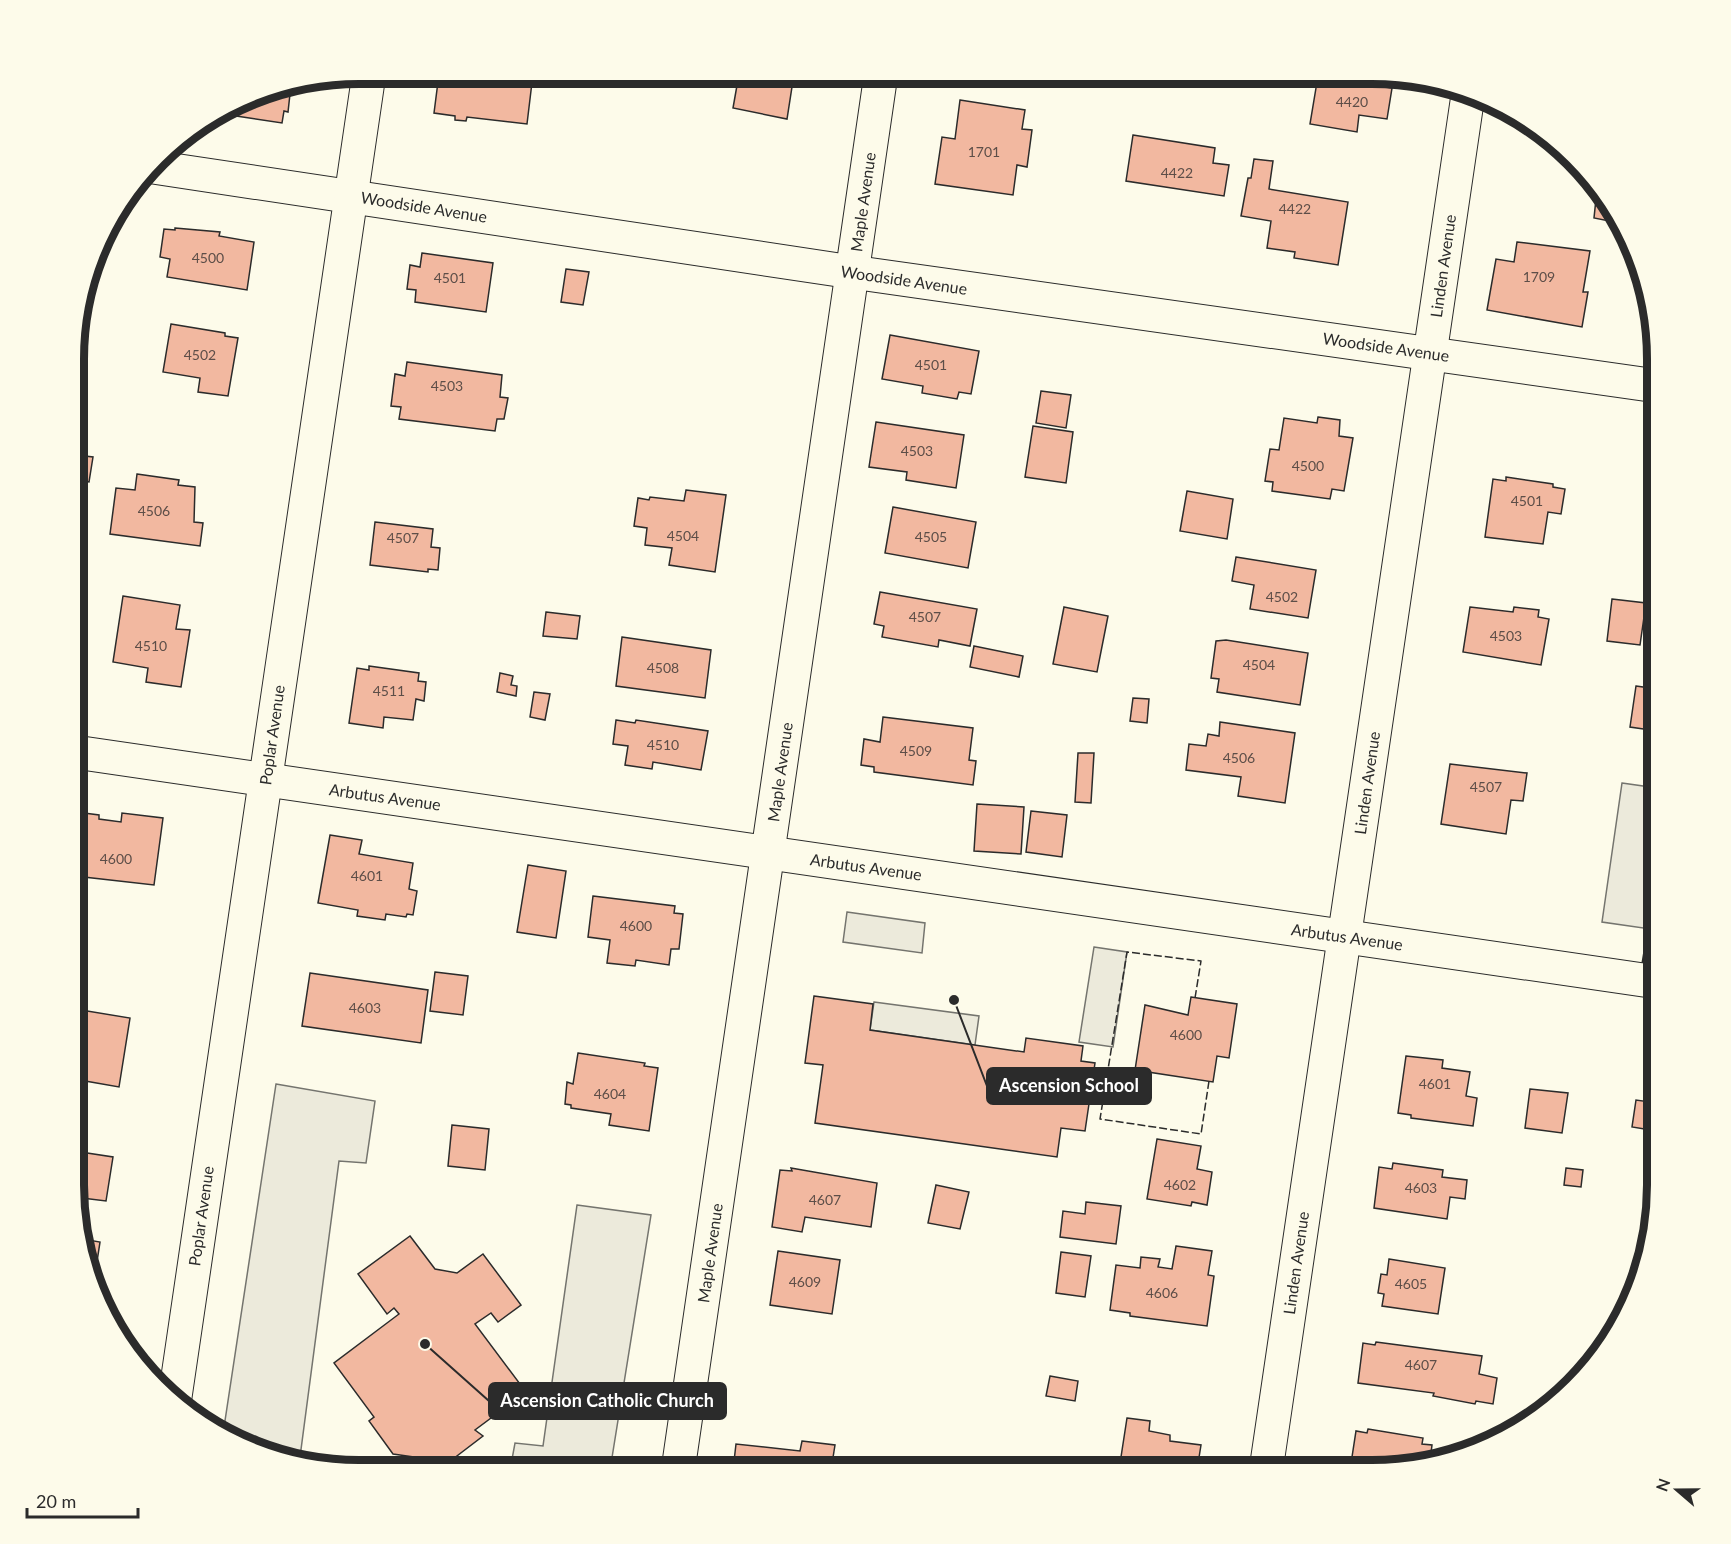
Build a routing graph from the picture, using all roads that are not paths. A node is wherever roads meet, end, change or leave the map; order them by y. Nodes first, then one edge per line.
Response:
1 (368, 84) edge
2 (880, 84) edge
3 (1467, 101) edge
4 (162, 168) edge
5 (351, 196) junction
6 (852, 273) junction
7 (1430, 353) junction
8 (1647, 385) edge
9 (84, 753) edge
10 (265, 780) junction
11 (769, 853) junction
12 (1345, 936) junction
13 (1647, 981) edge
14 (176, 1390) edge
15 (679, 1460) edge
16 (1267, 1460) edge

1 - 5 street, Poplar Avenue
2 - 6 street, Maple Avenue
3 - 7 street, Linden Avenue
4 - 5 street, Woodside Avenue
5 - 6 street, Woodside Avenue
5 - 10 street, Poplar Avenue
6 - 7 street, Woodside Avenue
6 - 11 street, Maple Avenue
7 - 8 street, Woodside Avenue
7 - 12 street, Linden Avenue
9 - 10 street, Arbutus Avenue
10 - 11 street, Arbutus Avenue
10 - 14 street, Poplar Avenue
11 - 12 street, Arbutus Avenue
11 - 15 street, Maple Avenue
12 - 13 street, Arbutus Avenue
12 - 16 street, Linden Avenue

